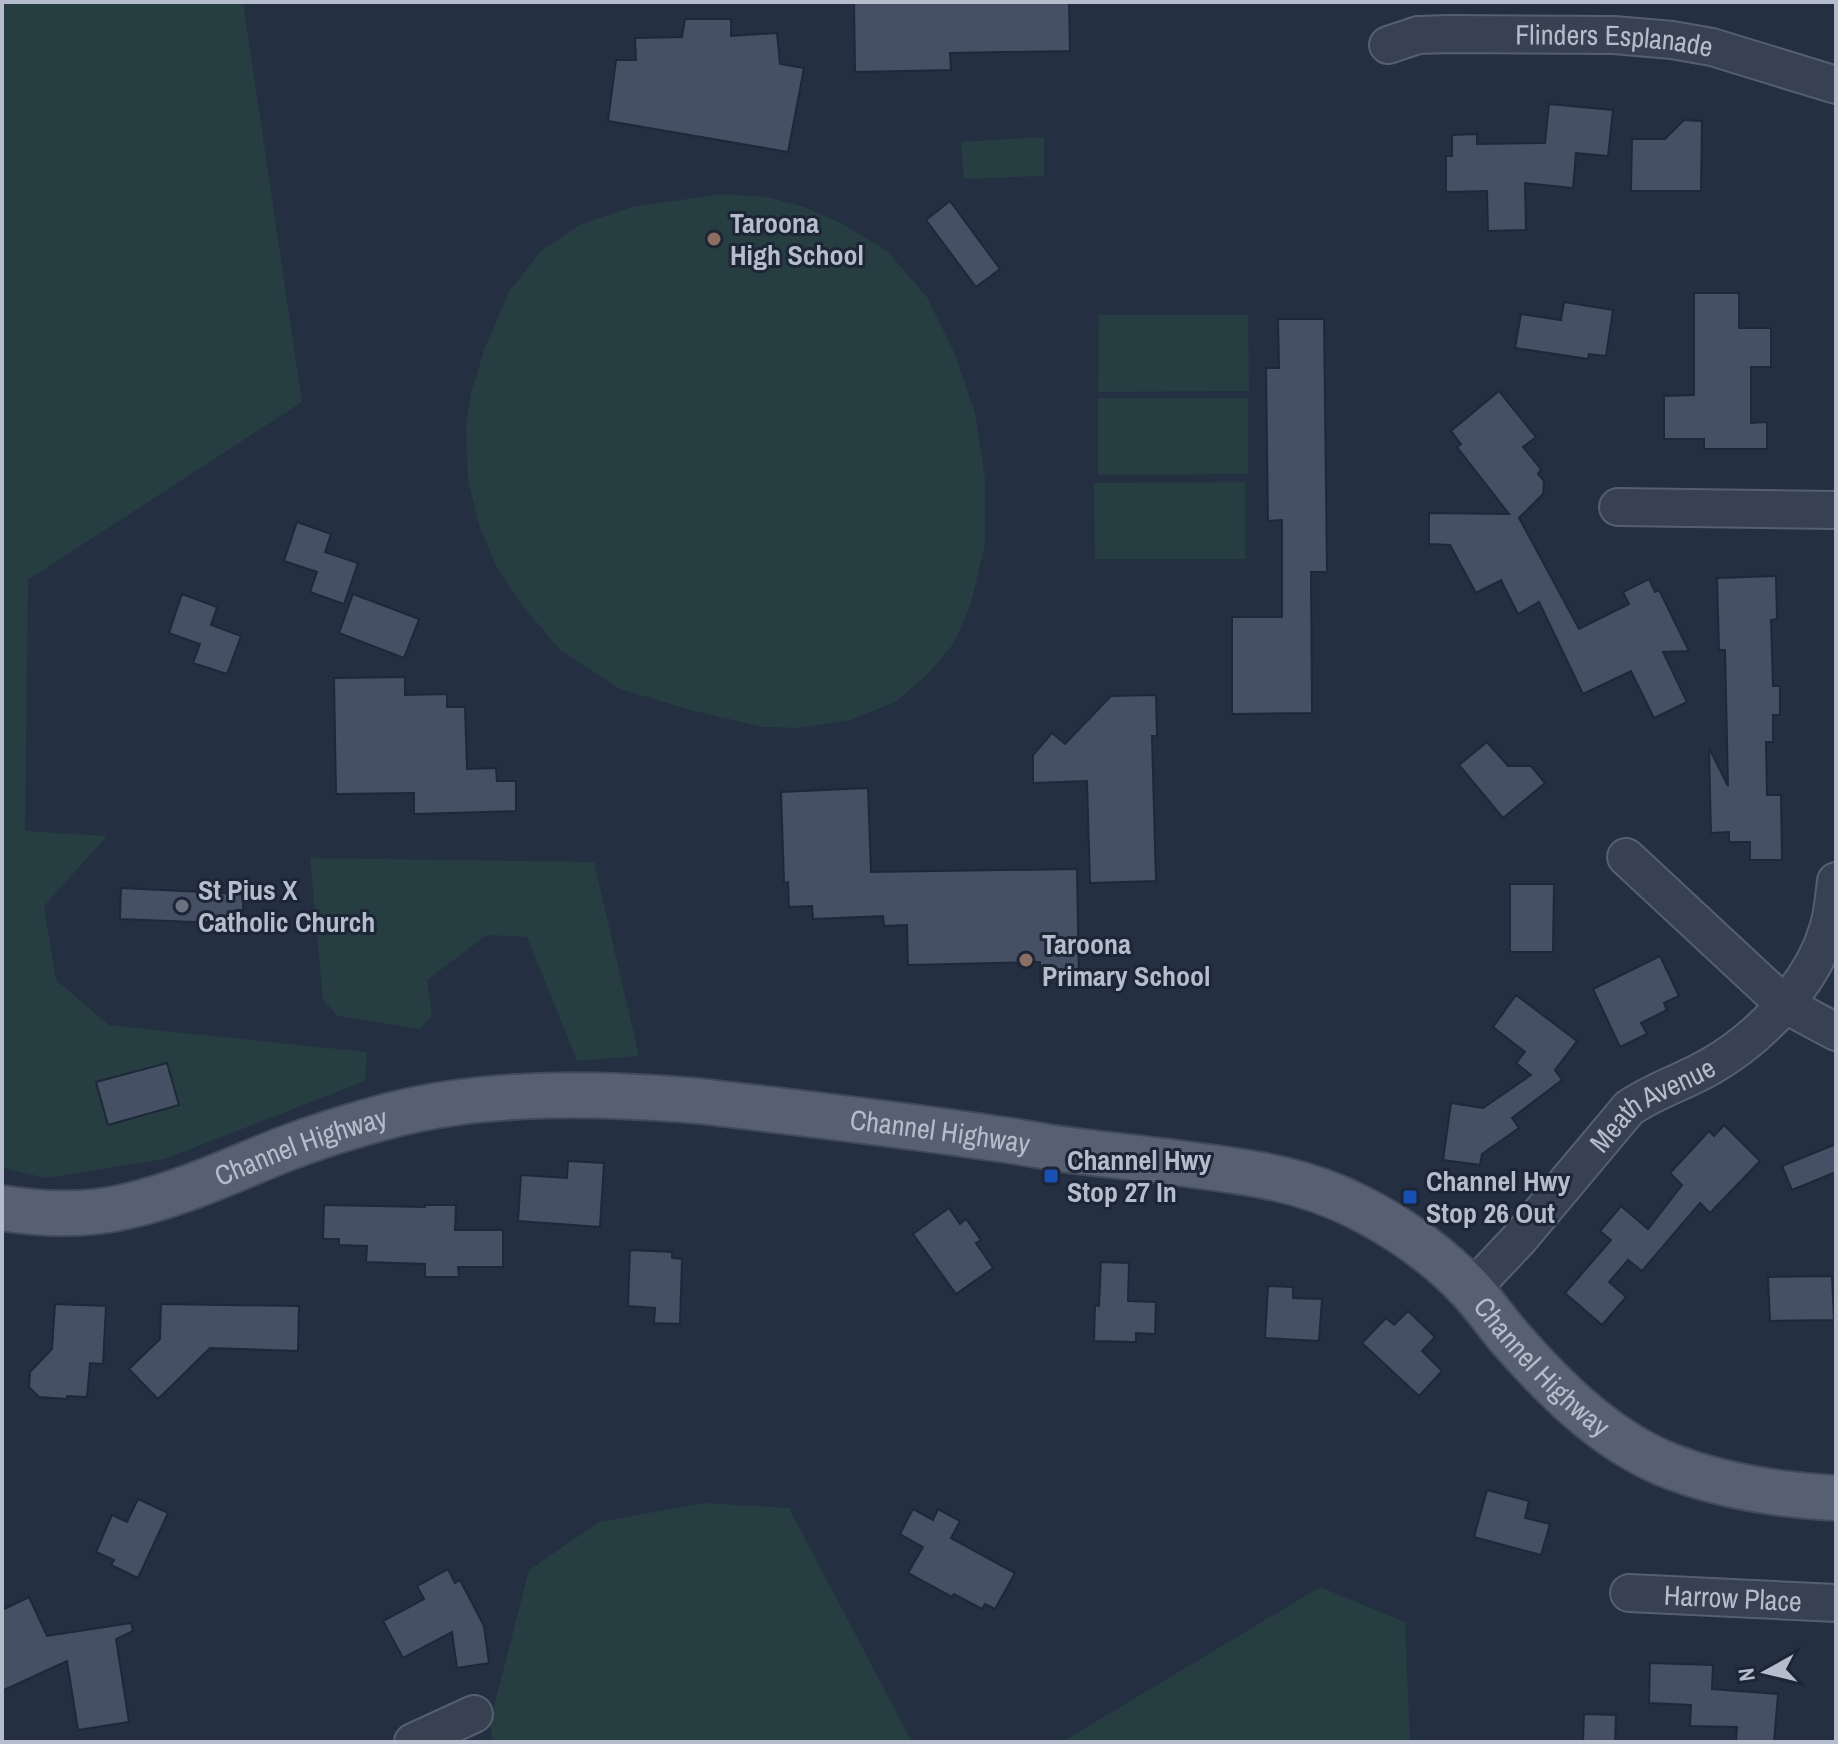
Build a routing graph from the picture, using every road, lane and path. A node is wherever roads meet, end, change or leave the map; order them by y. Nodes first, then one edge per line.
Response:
1 (1449, 18) edge
2 (1388, 45) dead end
3 (1836, 85) edge
4 (1618, 507) dead end
5 (1836, 510) edge
6 (1626, 857) dead end
7 (1836, 881) edge
8 (1784, 1004) junction
9 (1836, 1032) edge
10 (2, 1208) edge
11 (1471, 1290) junction
12 (1836, 1498) edge
13 (1629, 1593) dead end
14 (1836, 1603) edge
15 (474, 1714) dead end
16 (413, 1742) edge

1 - 2 street, Flinders Esplanade
1 - 3 street, Flinders Esplanade
4 - 5 street
6 - 8 street
7 - 8 street, Meath Avenue
8 - 9 street
8 - 11 street, Meath Avenue
10 - 11 main road, Channel Highway
11 - 12 main road, Channel Highway
13 - 14 street, Harrow Place
15 - 16 street

